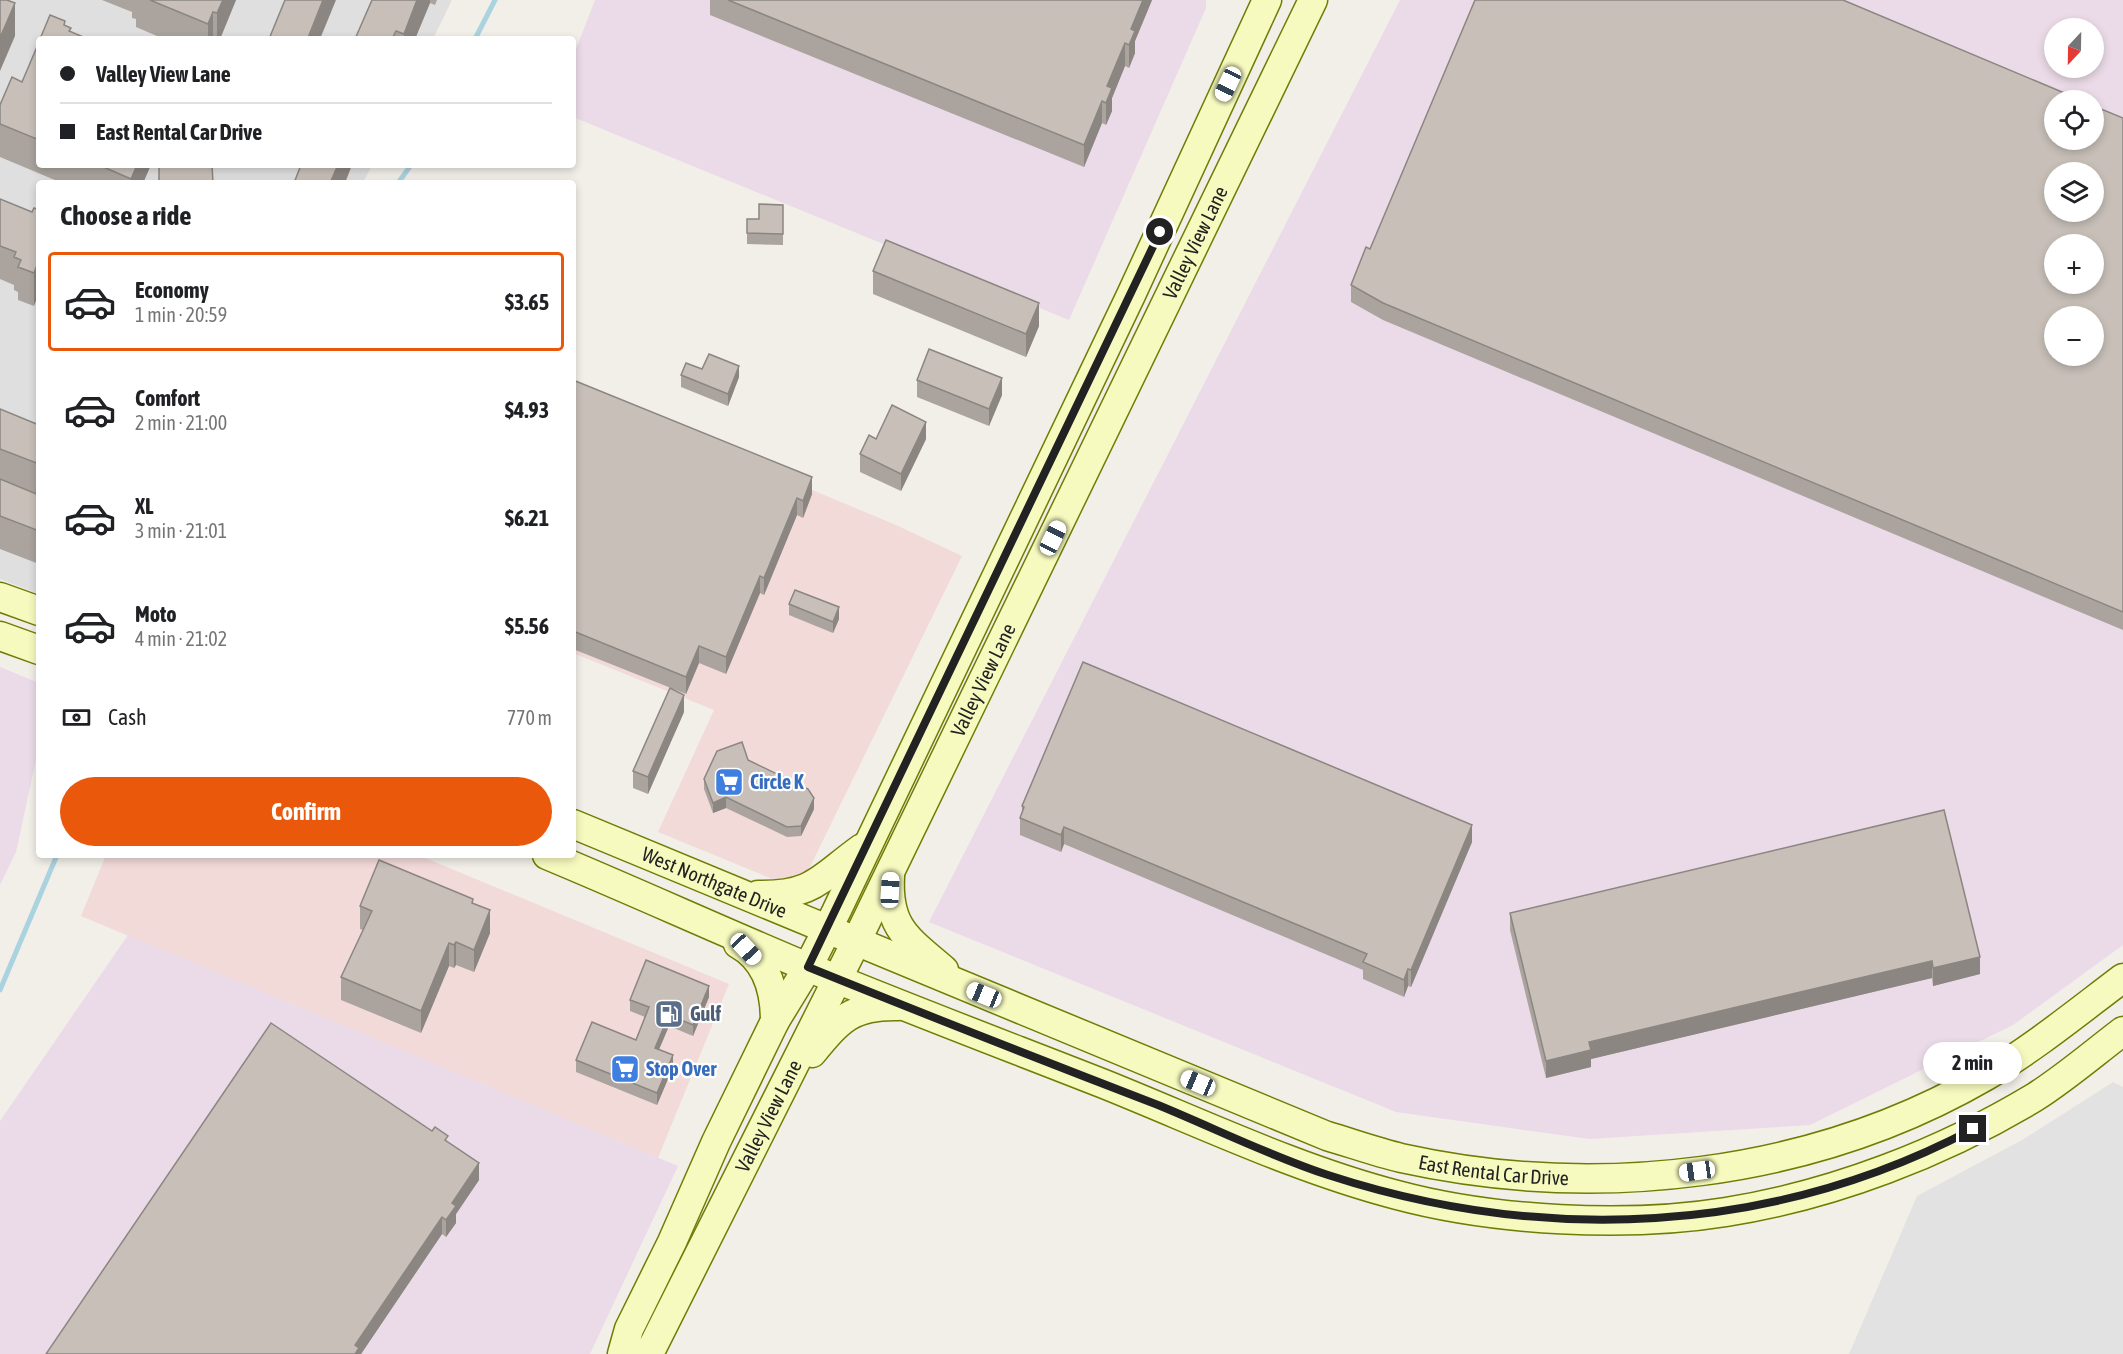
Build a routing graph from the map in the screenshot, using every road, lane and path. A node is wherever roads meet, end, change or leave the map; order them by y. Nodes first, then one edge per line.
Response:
1 (1267, 0) edge
2 (1313, 0) edge
3 (0, 597) edge
4 (36, 610) edge
5 (0, 636) edge
6 (36, 649) edge
7 (576, 825) edge
8 (868, 844) junction
9 (554, 858) edge
10 (891, 870) junction
11 (751, 895) junction
12 (679, 909) junction
13 (828, 929) junction
14 (857, 940) junction
15 (808, 967) junction
16 (2123, 978) edge
17 (837, 979) junction
18 (961, 986) junction
19 (905, 1006) junction
20 (775, 1021) junction
21 (2123, 1031) edge
22 (787, 1082) junction
23 (1409, 1160) junction
24 (1399, 1196) junction
25 (622, 1354) edge
26 (646, 1354) edge

1 - 8 main road, Valley View Lane
2 - 10 main road, Valley View Lane
3 - 4 main road
5 - 6 main road
7 - 11 main road, West Northgate Drive
8 - 11 main road
8 - 13 main road, Valley View Lane
9 - 12 main road, West Northgate Drive
10 - 14 main road, Valley View Lane
10 - 18 main road
11 - 13 main road, West Northgate Drive
12 - 15 main road, West Northgate Drive
12 - 20 main road
13 - 14 main road, West Northgate Drive
13 - 15 main road, Valley View Lane
14 - 17 main road, Valley View Lane
14 - 18 main road, East Rental Car Drive
15 - 17 main road, East Rental Car Drive
15 - 20 main road, Valley View Lane
16 - 23 main road, East Rental Car Drive
17 - 19 main road, East Rental Car Drive
17 - 22 main road, Valley View Lane
18 - 23 main road, East Rental Car Drive
19 - 22 main road
19 - 24 main road, East Rental Car Drive
20 - 25 main road, Valley View Lane
21 - 24 main road, East Rental Car Drive
22 - 26 main road, Valley View Lane
23 - 24 main road

